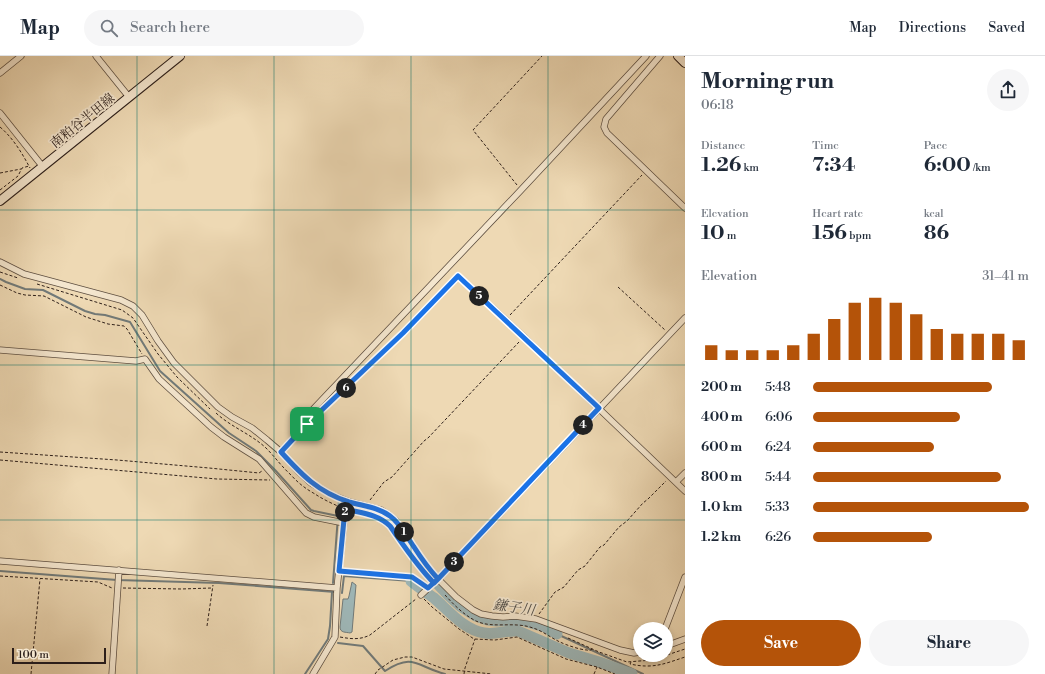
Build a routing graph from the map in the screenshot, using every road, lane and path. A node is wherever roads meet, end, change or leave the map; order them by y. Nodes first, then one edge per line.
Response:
1 (21, 56) edge
2 (96, 56) edge
3 (180, 56) edge
4 (542, 56) edge
5 (646, 56) edge
6 (660, 56) edge
7 (678, 56) edge
8 (685, 63) edge
9 (0, 73) edge
10 (129, 97) junction
11 (0, 113) edge
12 (0, 127) edge
13 (29, 166) junction
14 (43, 167) junction
15 (22, 169) junction
16 (646, 171) junction
17 (0, 173) edge
18 (34, 174) junction
19 (0, 190) edge
20 (521, 190) junction
21 (0, 201) edge
22 (685, 208) edge
23 (0, 262) edge
24 (0, 272) edge
25 (18, 278) dead end
26 (32, 283) dead end
27 (0, 285) edge
28 (618, 287) dead end
29 (685, 318) edge
30 (505, 320) junction
31 (669, 334) junction
32 (524, 337) junction
33 (0, 350) edge
34 (145, 359) junction
35 (599, 408) junction
36 (307, 424) junction
37 (0, 452) edge
38 (281, 452) junction
39 (0, 460) edge
40 (267, 468) junction
41 (685, 472) edge
42 (670, 477) junction
43 (276, 479) junction
44 (676, 482) junction
45 (685, 491) edge
46 (366, 506) junction
47 (345, 509) junction
48 (344, 524) junction
49 (0, 561) edge
50 (419, 566) dead end
51 (119, 570) junction
52 (339, 571) junction
53 (0, 576) edge
54 (685, 577) edge
55 (40, 578) junction
56 (214, 578) junction
57 (438, 579) junction
58 (118, 588) junction
59 (212, 588) junction
60 (337, 588) junction
61 (428, 588) junction
62 (444, 594) dead end
63 (420, 596) junction
64 (536, 620) junction
65 (668, 622) edge
66 (207, 626) dead end
67 (335, 637) junction
68 (476, 639) junction
69 (685, 639) edge
70 (673, 643) edge
71 (593, 649) dead end
72 (633, 652) edge
73 (685, 657) edge
74 (631, 662) dead end
75 (597, 667) junction
76 (465, 671) junction
77 (31, 674) edge
78 (112, 674) edge
79 (313, 674) edge
80 (375, 674) edge
81 (464, 674) edge
82 (492, 674) edge
83 (594, 674) edge
84 (615, 674) edge

1 - 9 street
2 - 10 street
3 - 10 main road, 南粕谷半田線
4 - 20 path
5 - 20 street
6 - 16 street
7 - 8 main road
10 - 14 main road, 南粕谷半田線
11 - 14 street
12 - 13 path
13 - 15 path
13 - 18 path
14 - 18 main road, 南粕谷半田線
15 - 17 path
15 - 19 path
16 - 22 street
16 - 30 path
18 - 21 main road, 南粕谷半田線
20 - 36 street
23 - 38 street
24 - 25 path
26 - 47 path
27 - 34 path
28 - 31 path
29 - 31 street
30 - 32 street
30 - 36 street
31 - 35 street
32 - 35 street
32 - 46 path
33 - 34 street
34 - 40 street
35 - 42 street
35 - 57 street
36 - 38 street
37 - 40 path
38 - 46 street
39 - 43 path
40 - 43 street
41 - 44 street
42 - 44 street
42 - 64 path
43 - 48 street
44 - 45 street
46 - 57 street
47 - 48 path
47 - 50 path
48 - 52 street
49 - 51 street
51 - 56 street
51 - 58 street
52 - 60 street
52 - 61 path
53 - 55 path
54 - 65 street
55 - 58 path
55 - 77 path
56 - 59 path
56 - 60 street
57 - 61 street
57 - 64 street
58 - 59 path
58 - 78 street
59 - 66 path
60 - 67 street
61 - 63 street
62 - 71 path
63 - 67 path
63 - 68 path
64 - 72 street
67 - 79 street
68 - 75 path
68 - 76 path
69 - 70 street
73 - 74 path
75 - 83 path
75 - 84 path
76 - 80 path
76 - 81 path
76 - 82 path

